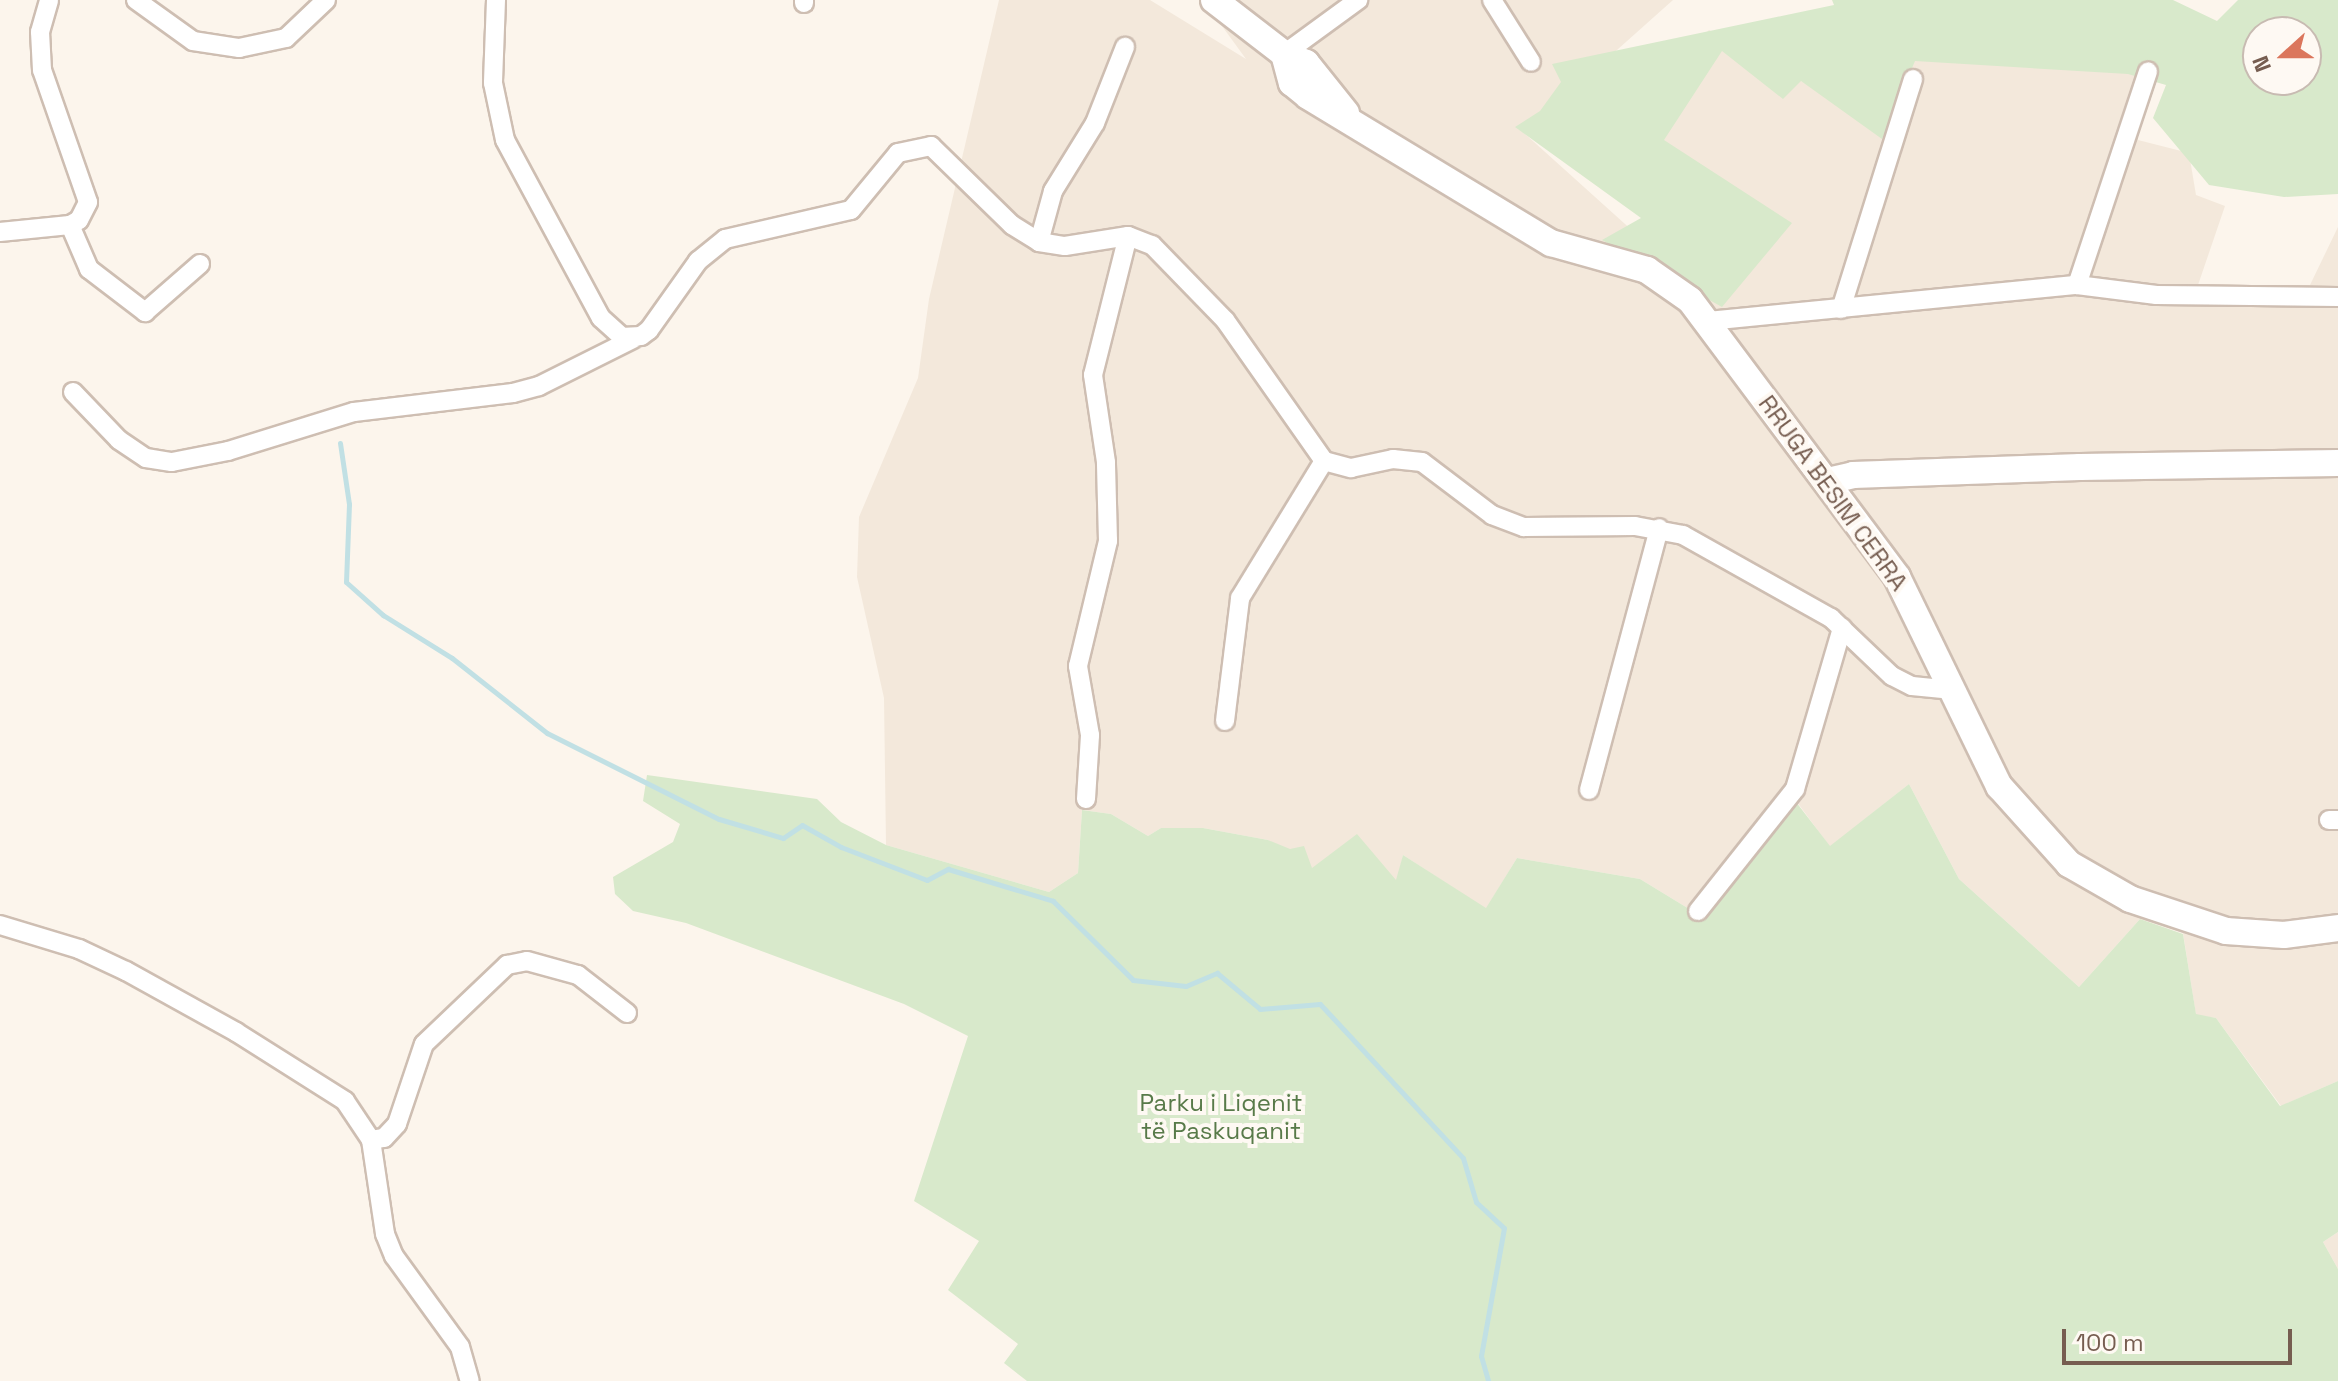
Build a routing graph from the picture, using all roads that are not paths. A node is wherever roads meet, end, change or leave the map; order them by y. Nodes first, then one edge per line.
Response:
1 (49, 0) edge
2 (136, 0) edge
3 (326, 0) edge
4 (496, 0) edge
5 (1214, 0) edge
6 (1358, 0) edge
7 (1492, 0) edge
8 (1125, 47) dead end
9 (1284, 54) junction
10 (1531, 62) dead end
11 (2148, 72) dead end
12 (1913, 79) dead end
13 (70, 225) junction
14 (0, 232) edge
15 (1128, 236) junction
16 (1039, 242) junction
17 (200, 264) dead end
18 (2077, 285) junction
19 (2338, 297) edge
20 (1841, 309) junction
21 (1708, 321) junction
22 (633, 339) junction
23 (73, 392) dead end
24 (1324, 461) junction
25 (2338, 463) edge
26 (1828, 481) junction
27 (1659, 528) junction
28 (1842, 628) junction
29 (1953, 690) junction
30 (1225, 721) dead end
31 (1589, 790) dead end
32 (1086, 799) dead end
33 (1698, 911) dead end
34 (0, 925) edge
35 (2338, 928) edge
36 (627, 1013) dead end
37 (371, 1140) junction
38 (470, 1381) edge

1 - 13 street
2 - 3 street
4 - 22 street
5 - 9 street, RRUGA BESIM CERRA
6 - 9 street
7 - 10 street
8 - 16 street
9 - 21 street, RRUGA BESIM CERRA
11 - 18 street
12 - 20 street
13 - 14 street
13 - 17 street
15 - 16 street
15 - 24 street
15 - 32 street
16 - 22 street
18 - 19 street
18 - 20 street
20 - 21 street
21 - 26 street, RRUGA BESIM CERRA
22 - 23 street
24 - 27 street
24 - 30 street
25 - 26 street
26 - 29 street, RRUGA BESIM CERRA
27 - 28 street
27 - 31 street
28 - 29 street
28 - 33 street
29 - 35 street, RRUGA BESIM CERRA
34 - 37 street
36 - 37 street
37 - 38 street

